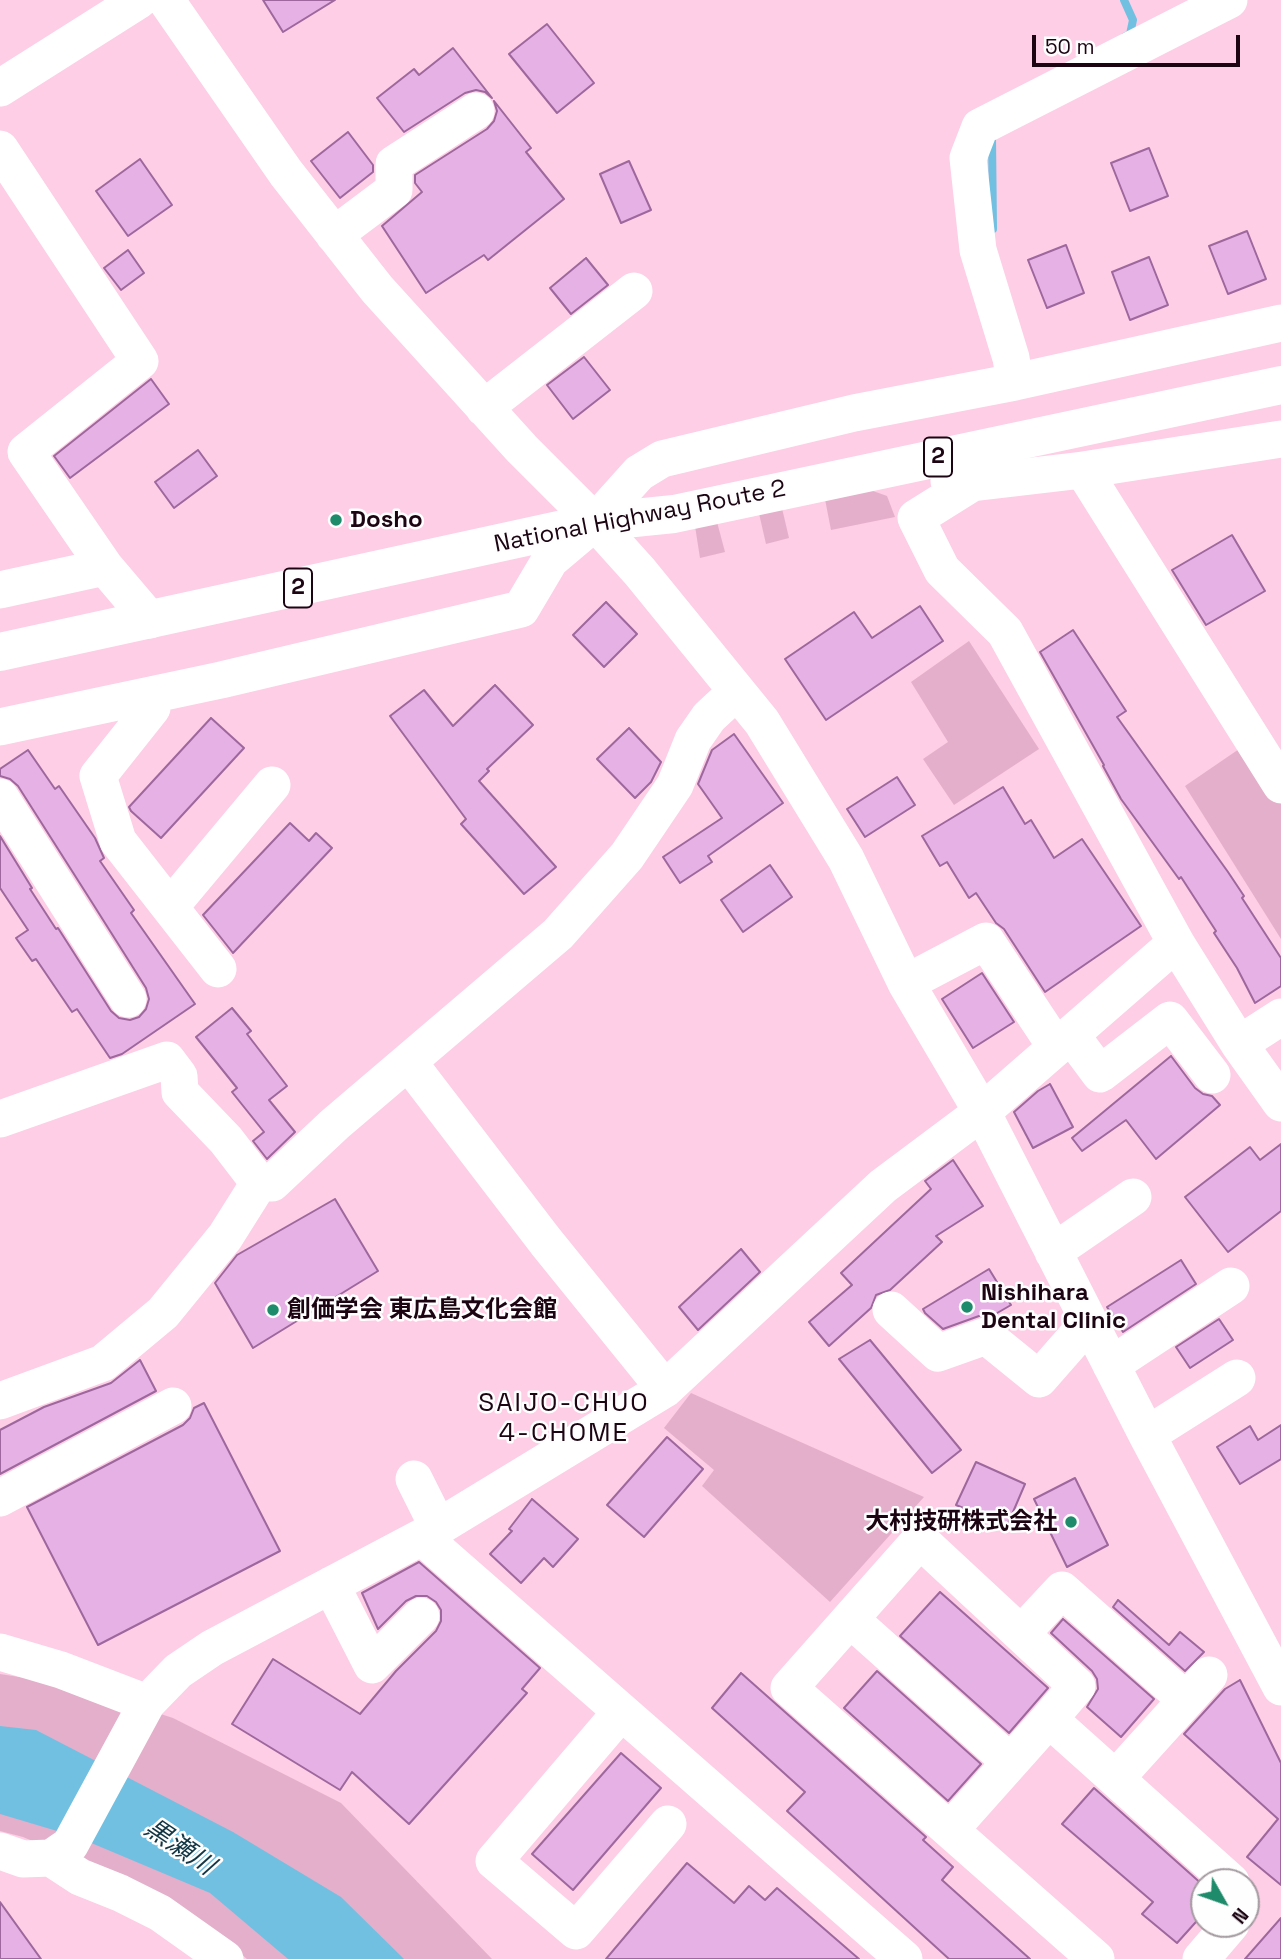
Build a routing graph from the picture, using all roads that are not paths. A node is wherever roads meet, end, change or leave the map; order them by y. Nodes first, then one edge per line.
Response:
1 (139, 0) edge
2 (166, 0) edge
3 (1229, 0) edge
4 (0, 88) edge
5 (476, 111) dead end
6 (0, 149) edge
7 (334, 235) junction
8 (634, 290) dead end
9 (1281, 323) edge
10 (1015, 382) junction
11 (1281, 385) edge
12 (484, 408) junction
13 (1280, 442) edge
14 (1083, 470) junction
15 (870, 472) junction
16 (972, 483) junction
17 (595, 522) junction
18 (105, 567) junction
19 (0, 590) edge
20 (150, 620) junction
21 (0, 652) edge
22 (736, 692) junction
23 (152, 708) dead end
24 (0, 727) edge
25 (272, 785) dead end
26 (1281, 785) edge
27 (0, 797) edge
28 (170, 907) junction
29 (1176, 943) junction
30 (218, 969) dead end
31 (906, 983) junction
32 (128, 999) dead end
33 (1281, 1017) edge
34 (1064, 1041) junction
35 (1239, 1044) junction
36 (409, 1063) junction
37 (1212, 1075) dead end
38 (1281, 1103) edge
39 (982, 1112) junction
40 (0, 1119) edge
41 (259, 1183) junction
42 (1133, 1197) dead end
43 (1054, 1252) junction
44 (1231, 1286) dead end
45 (891, 1310) dead end
46 (1089, 1322) junction
47 (1111, 1365) junction
48 (1237, 1378) dead end
49 (665, 1389) junction
50 (0, 1401) edge
51 (173, 1406) dead end
52 (1147, 1435) junction
53 (414, 1479) dead end
54 (0, 1498) edge
55 (430, 1532) junction
56 (331, 1585) junction
57 (421, 1615) dead end
58 (850, 1619) junction
59 (1021, 1634) junction
60 (1269, 1640) edge
61 (0, 1652) edge
62 (1281, 1688) edge
63 (148, 1703) junction
64 (621, 1712) junction
65 (1049, 1719) junction
66 (1010, 1762) junction
67 (1116, 1779) junction
68 (668, 1824) dead end
69 (950, 1830) junction
70 (0, 1851) edge
71 (61, 1852) junction
72 (1215, 1868) edge
73 (1219, 1938) edge
74 (225, 1959) edge
75 (904, 1959) edge
76 (1096, 1959) edge
77 (1200, 1959) edge

1 - 4 street
2 - 7 street
3 - 10 street
5 - 7 street
6 - 18 street
7 - 12 street
8 - 12 street
9 - 10 street
10 - 17 street
11 - 15 highway, National Highway Route 2 / 2
12 - 17 street
13 - 14 street
14 - 16 street
14 - 26 street
15 - 16 street
15 - 17 highway, National Highway Route 2 / 2
16 - 29 street
17 - 20 highway, National Highway Route 2 / 2
17 - 22 street
17 - 24 street
18 - 19 street
18 - 20 street
20 - 21 highway, National Highway Route 2 / 2
22 - 31 street
22 - 36 street
23 - 28 street
25 - 28 street
27 - 32 street
28 - 30 street
29 - 34 street
29 - 35 street
31 - 34 street
31 - 39 street
33 - 35 street
34 - 37 street
34 - 39 street
35 - 38 street
36 - 41 street
36 - 49 street
39 - 43 street
39 - 49 street
40 - 41 street
41 - 50 street
42 - 43 street
43 - 46 street
44 - 47 street
45 - 46 street
46 - 47 street
47 - 52 street
48 - 52 street
49 - 55 street
51 - 54 street
52 - 60 street
53 - 55 street
55 - 56 street
55 - 64 street
56 - 57 street
56 - 63 street
58 - 59 street
58 - 66 street
58 - 69 street
59 - 65 street
59 - 67 street
60 - 62 street
61 - 63 street
63 - 71 street
64 - 68 street
64 - 75 street
65 - 66 street
65 - 67 street
66 - 69 street
67 - 72 street
69 - 76 street
70 - 71 street
71 - 74 street
73 - 77 street

